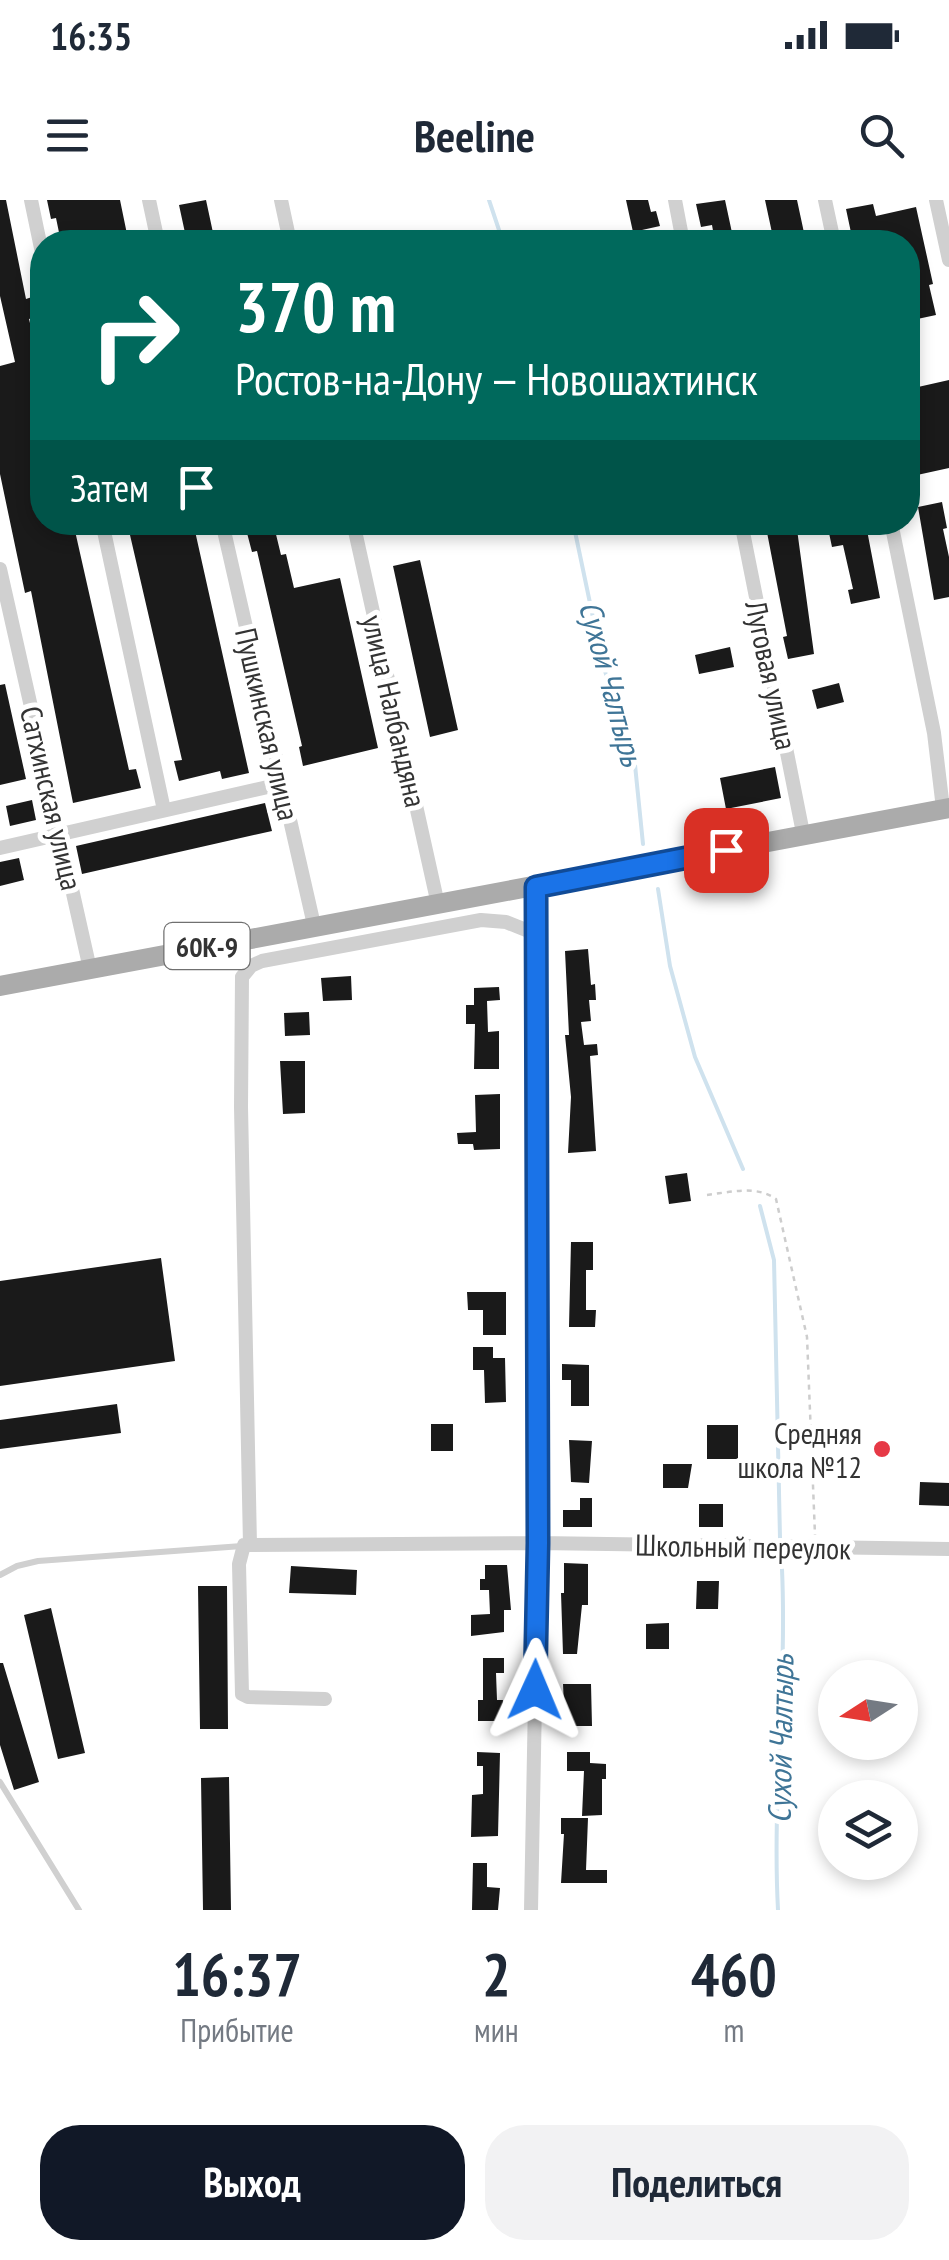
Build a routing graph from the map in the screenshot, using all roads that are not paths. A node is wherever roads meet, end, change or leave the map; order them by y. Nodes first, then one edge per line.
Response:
1 (31, 200) edge
2 (149, 200) edge
3 (281, 200) edge
4 (674, 200) edge
5 (825, 200) edge
6 (936, 200) edge
7 (37, 230) edge
8 (155, 230) edge
9 (287, 230) edge
10 (680, 230) edge
11 (831, 230) edge
12 (949, 260) edge
13 (105, 535) edge
14 (225, 535) edge
15 (356, 535) edge
16 (743, 535) edge
17 (894, 535) edge
18 (0, 569) edge
19 (281, 784) junction
20 (947, 802) edge
21 (164, 810) junction
22 (802, 828) junction
23 (60, 833) junction
24 (0, 848) edge
25 (536, 887) junction
26 (437, 900) junction
27 (414, 906) junction
28 (314, 925) junction
29 (536, 934) junction
30 (90, 969) junction
31 (0, 986) edge
32 (538, 1543) junction
33 (247, 1546) junction
34 (949, 1549) edge
35 (0, 1575) edge
36 (325, 1699) dead end
37 (0, 1782) edge
38 (80, 1910) edge
39 (531, 1910) edge

1 - 7 street
2 - 8 street
3 - 9 street
4 - 10 street
5 - 11 street
6 - 12 street
13 - 21 street
14 - 19 street, Пушкинская улица
15 - 26 street, улица Налбандяна
16 - 22 street, Луговая улица
17 - 20 street
18 - 23 street, Сатхинская улица
19 - 21 street
19 - 28 street, Пушкинская улица
20 - 22 main road, 60К-9
20 - 25 main road, 60К-9
21 - 23 street
22 - 26 main road, 60К-9
23 - 24 street
23 - 30 street, Сатхинская улица
25 - 27 main road, 60К-9
25 - 29 street
26 - 27 main road, 60К-9
27 - 28 main road, 60К-9
28 - 30 main road, 60К-9
29 - 32 street
29 - 33 street
30 - 31 main road, 60К-9
32 - 33 street, Школьный переулок
32 - 34 street, Школьный переулок
32 - 39 street
33 - 35 lane
33 - 36 street
37 - 38 lane

